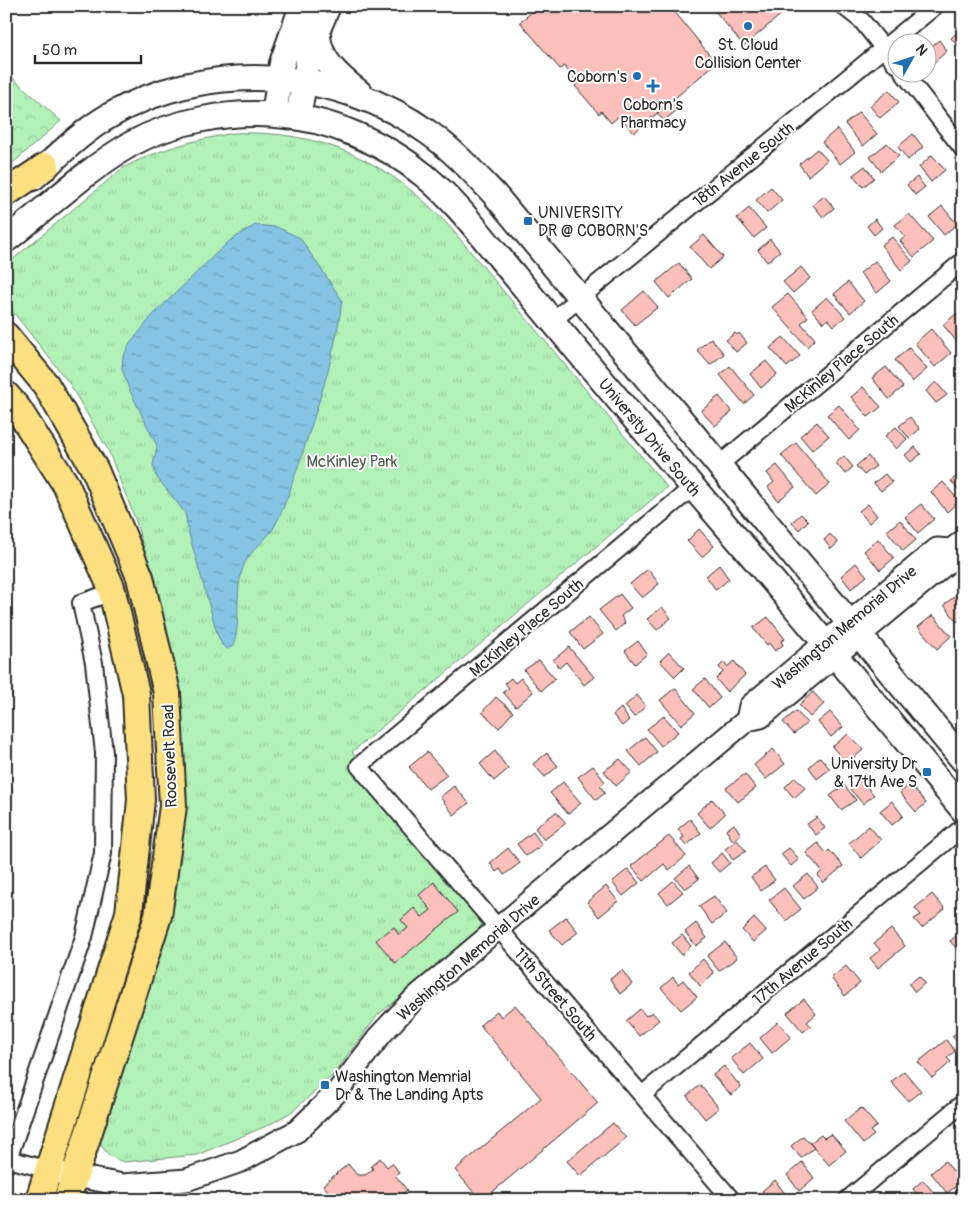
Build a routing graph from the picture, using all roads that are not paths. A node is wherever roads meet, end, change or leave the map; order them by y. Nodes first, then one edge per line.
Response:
1 (302, 6) edge
2 (328, 6) edge
3 (843, 6) edge
4 (935, 6) edge
5 (318, 28) junction
6 (884, 48) junction
7 (886, 51) edge
8 (278, 79) junction
9 (304, 82) junction
10 (911, 82) edge
11 (372, 102) junction
12 (274, 114) junction
13 (298, 118) junction
14 (963, 149) edge
15 (46, 166) junction
16 (6, 193) edge
17 (6, 202) edge
18 (6, 240) edge
19 (963, 261) edge
20 (580, 297) junction
21 (552, 321) junction
22 (6, 336) edge
23 (6, 395) edge
24 (719, 465) junction
25 (692, 488) junction
26 (957, 546) edge
27 (112, 592) junction
28 (854, 629) junction
29 (829, 649) junction
30 (963, 760) edge
31 (359, 766) joint
32 (963, 810) edge
33 (963, 827) edge
34 (499, 929) junction
35 (642, 1095) junction
36 (963, 1103) edge
37 (7, 1162) edge
38 (49, 1170) junction
39 (71, 1189) edge
40 (39, 1200) edge
41 (732, 1200) edge
42 (847, 1200) edge

1 - 8 main road
2 - 5 main road
3 - 6 street
4 - 6 street, 18th Avenue South
5 - 9 main road
5 - 11 main road
6 - 7 street
6 - 20 street, 18th Avenue South
8 - 9 main road
8 - 12 main road
8 - 15 main road
9 - 11 main road
9 - 13 main road
10 - 14 street
11 - 20 main road
12 - 13 main road, University Drive South
12 - 18 main road, University Drive South
13 - 21 main road, University Drive South
15 - 16 main road
15 - 17 main road
19 - 24 street, McKinley Place South
20 - 21 street, 18th Avenue South
20 - 24 main road
21 - 25 main road, University Drive South
22 - 39 main road, Roosevelt Road
23 - 27 main road, Roosevelt Road
24 - 28 main road
25 - 29 main road, University Drive South
25 - 31 street, McKinley Place South
26 - 28 street, Washington Memorial Drive
27 - 37 street
27 - 38 main road, Roosevelt Road
28 - 29 street, Washington Memorial Drive
28 - 30 main road
29 - 32 main road, University Drive South
29 - 34 street, Washington Memorial Drive
31 - 34 street, 11th Street South
33 - 35 street, 17th Avenue South
34 - 35 street, 11th Street South
34 - 39 street, Washington Memorial Drive
35 - 41 street, 11th Street South
36 - 42 street
37 - 38 street, Washington Memorial Drive
38 - 39 street, Washington Memorial Drive
38 - 40 main road, Roosevelt Road

